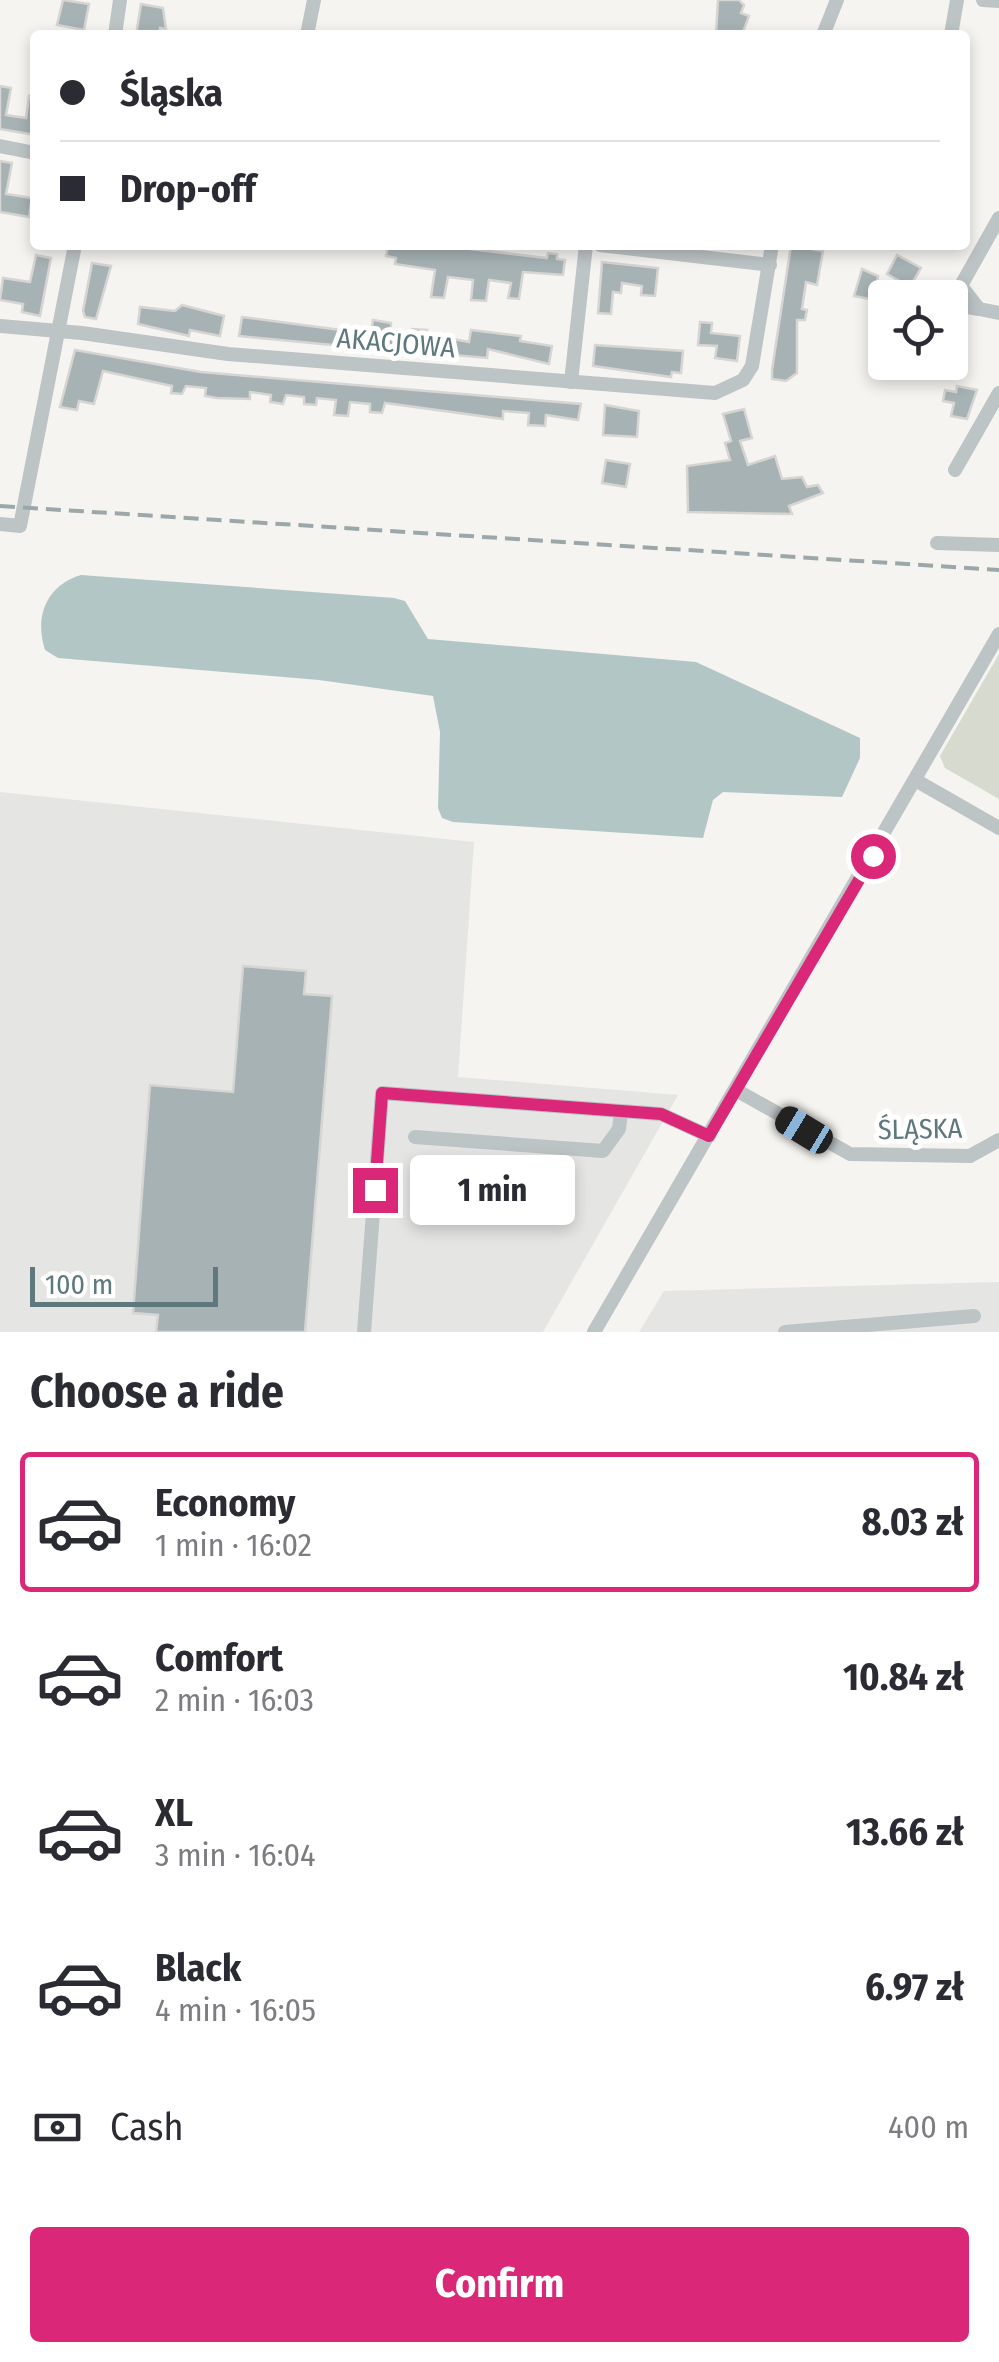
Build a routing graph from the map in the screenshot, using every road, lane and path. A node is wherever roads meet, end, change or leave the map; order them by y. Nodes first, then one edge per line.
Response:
1 (120, 0) edge
2 (314, 0) edge
3 (837, 0) edge
4 (957, 0) edge
5 (983, 0) edge
6 (999, 1) edge
7 (116, 30) edge
8 (307, 30) edge
9 (824, 30) edge
10 (952, 30) edge
11 (0, 146) edge
12 (30, 151) edge
13 (999, 218) edge
14 (74, 250) edge
15 (585, 250) edge
16 (642, 250) edge
17 (772, 250) edge
18 (770, 265) junction
19 (964, 280) edge
20 (968, 295) edge
21 (968, 308) edge
22 (979, 310) junction
23 (999, 313) edge
24 (0, 326) edge
25 (58, 331) junction
26 (571, 382) junction
27 (999, 393) edge
28 (955, 470) dead end
29 (0, 524) edge
30 (937, 543) dead end
31 (999, 545) edge
32 (999, 634) edge
33 (917, 781) junction
34 (999, 828) edge
35 (736, 1090) junction
36 (621, 1112) junction
37 (709, 1136) junction
38 (415, 1137) dead end
39 (999, 1140) edge
40 (974, 1316) dead end
41 (364, 1332) edge
42 (594, 1332) edge
43 (785, 1332) edge

1 - 7 street
2 - 8 street
3 - 9 street
4 - 10 street
5 - 6 street
11 - 12 street
13 - 19 street
14 - 25 street
15 - 26 street
16 - 18 street
17 - 18 street
18 - 26 street, AKACJOWA
20 - 22 street
21 - 22 street
22 - 23 street
24 - 25 street, AKACJOWA
25 - 26 street, AKACJOWA
25 - 29 street
27 - 28 street
30 - 31 street
32 - 33 street
33 - 34 street
33 - 35 street
35 - 37 street
35 - 39 street, ŚLĄSKA
36 - 37 street
36 - 38 street
36 - 41 street
37 - 42 street
40 - 43 street

